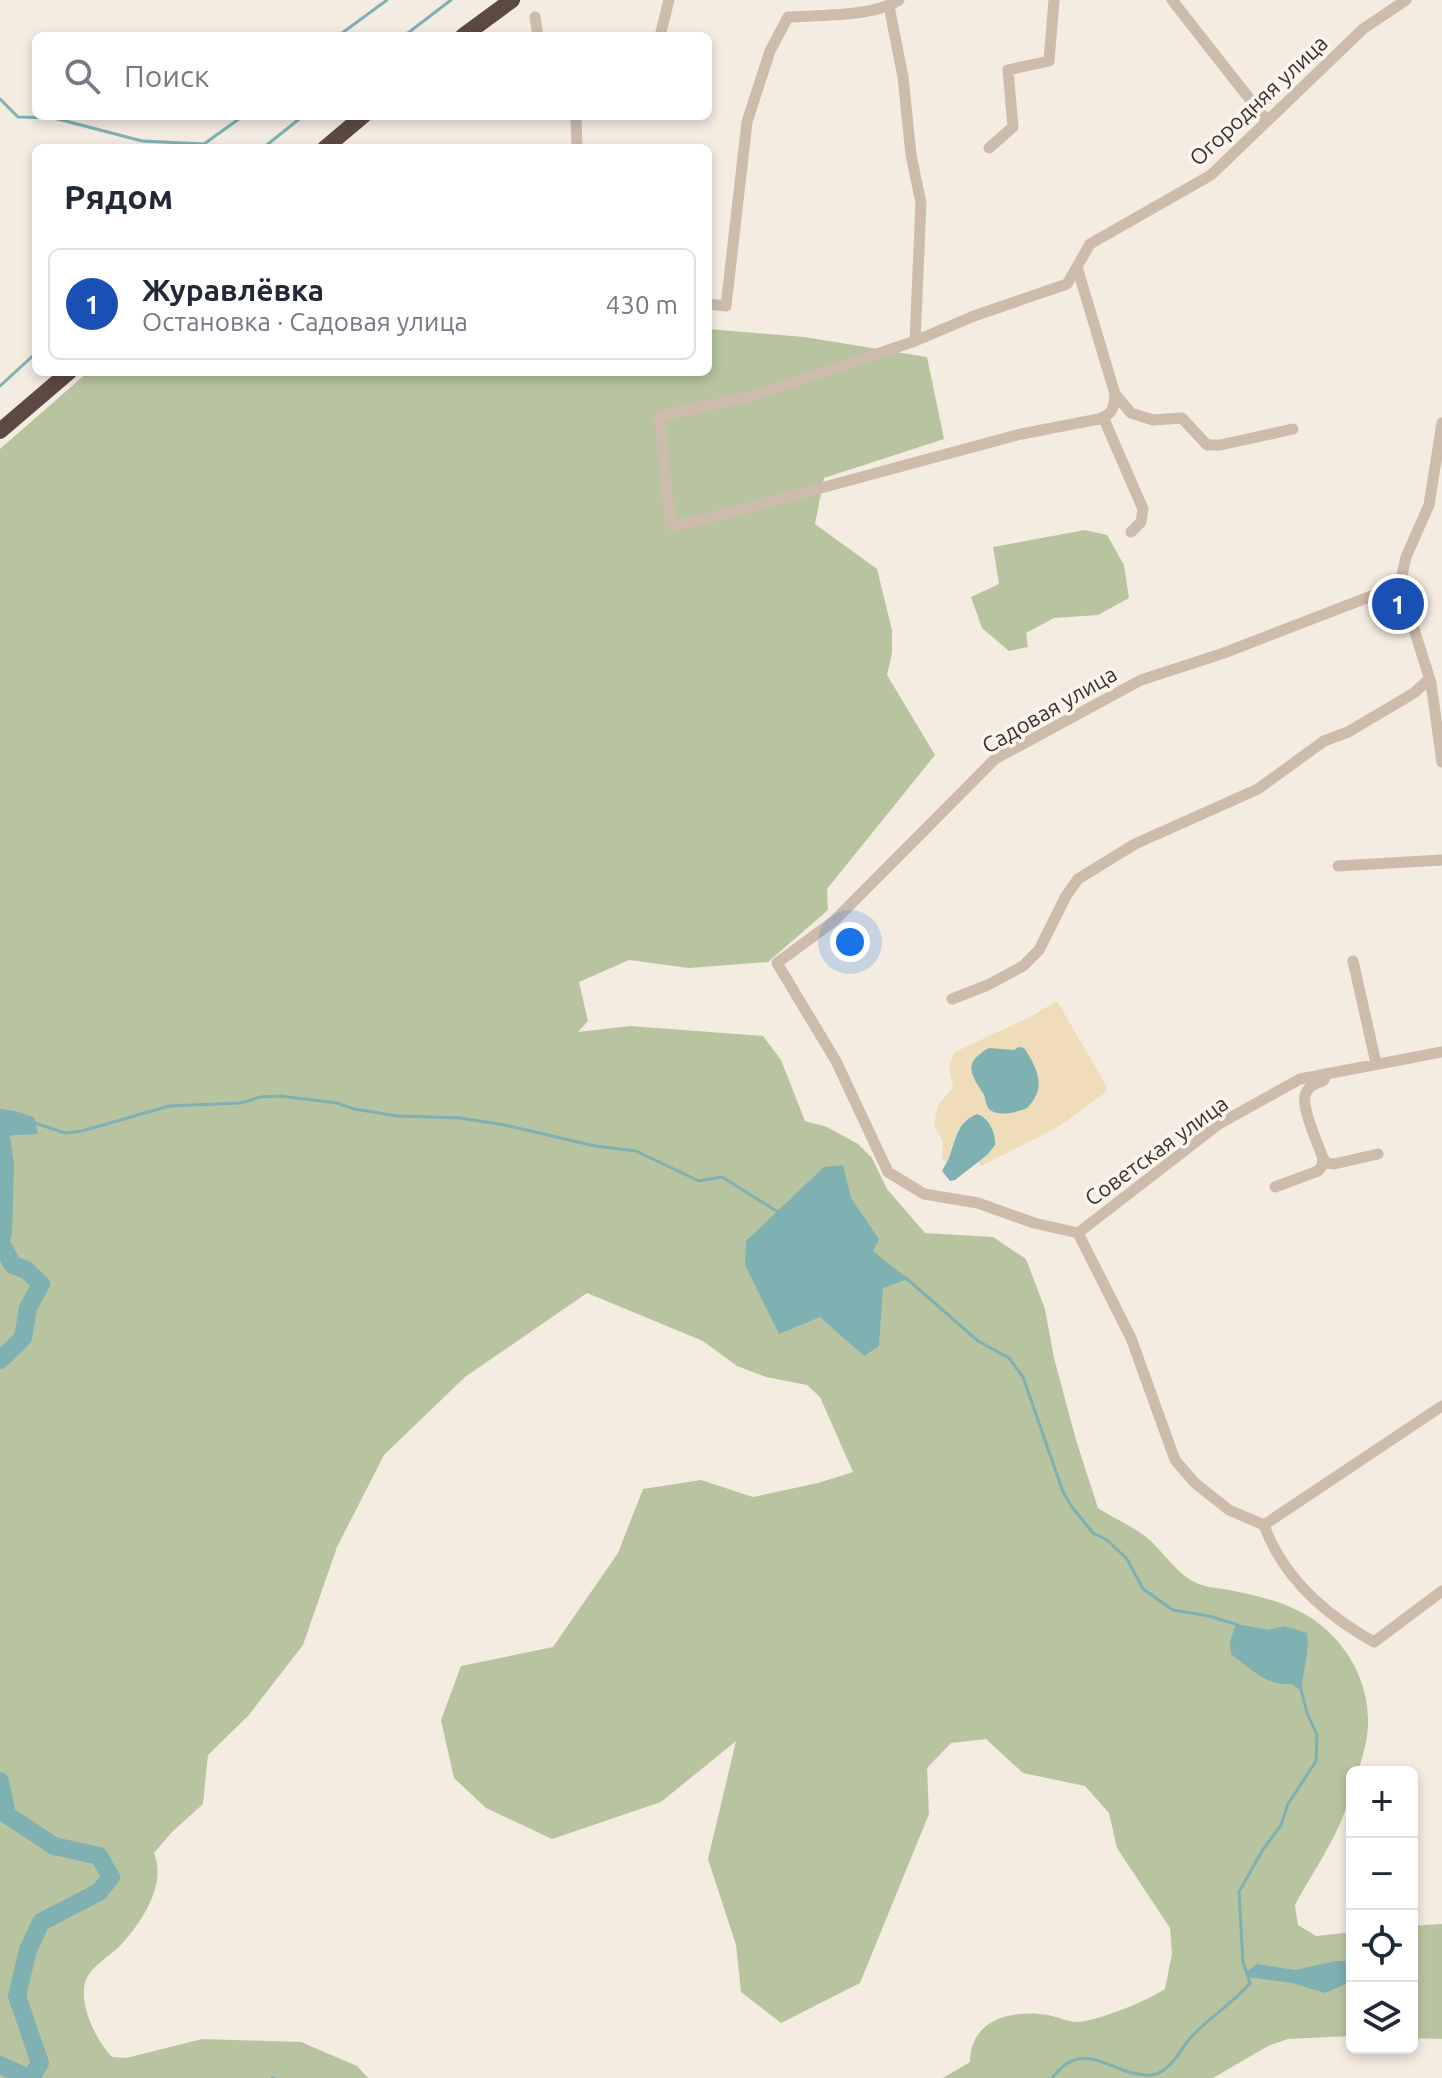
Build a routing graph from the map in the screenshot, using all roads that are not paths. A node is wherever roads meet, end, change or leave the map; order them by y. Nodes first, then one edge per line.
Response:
1 (512, 0) edge
2 (669, 0) edge
3 (1054, 0) edge
4 (1172, 0) edge
5 (1406, 0) edge
6 (894, 3) edge
7 (535, 17) dead end
8 (468, 32) edge
9 (537, 32) edge
10 (661, 32) edge
11 (358, 120) edge
12 (576, 120) edge
13 (1267, 121) junction
14 (330, 144) edge
15 (577, 144) edge
16 (989, 148) dead end
17 (1077, 267) junction
18 (712, 304) edge
19 (915, 341) junction
20 (64, 376) edge
21 (1115, 394) junction
22 (1103, 417) junction
23 (1442, 423) edge
24 (1293, 429) dead end
25 (0, 431) edge
26 (1131, 532) dead end
27 (1400, 585) junction
28 (1429, 679) junction
29 (1442, 762) edge
30 (1442, 860) edge
31 (1338, 866) dead end
32 (1353, 961) dead end
33 (952, 999) dead end
34 (1442, 1052) edge
35 (1376, 1063) junction
36 (1325, 1074) junction
37 (1378, 1154) dead end
38 (1323, 1158) junction
39 (1275, 1187) dead end
40 (1078, 1233) junction
41 (1442, 1406) edge
42 (1264, 1525) junction
43 (1442, 1591) edge

1 - 8 highway
2 - 10 street
3 - 16 street
4 - 13 street
5 - 13 street, Огородняя улица
6 - 18 street
6 - 19 street
7 - 9 street
11 - 14 highway
12 - 15 street
13 - 17 street, Огородняя улица
17 - 19 street
17 - 21 street
19 - 22 street
20 - 25 highway
21 - 22 street
21 - 24 street
22 - 26 street
23 - 27 street
27 - 28 street
27 - 40 street, Садовая улица
28 - 29 street
28 - 33 street
30 - 31 street
32 - 35 street
34 - 35 street, Советская улица
35 - 36 street, Советская улица
36 - 38 street
36 - 40 street, Советская улица
37 - 38 street
38 - 39 street
40 - 42 street
41 - 42 street
42 - 43 street

